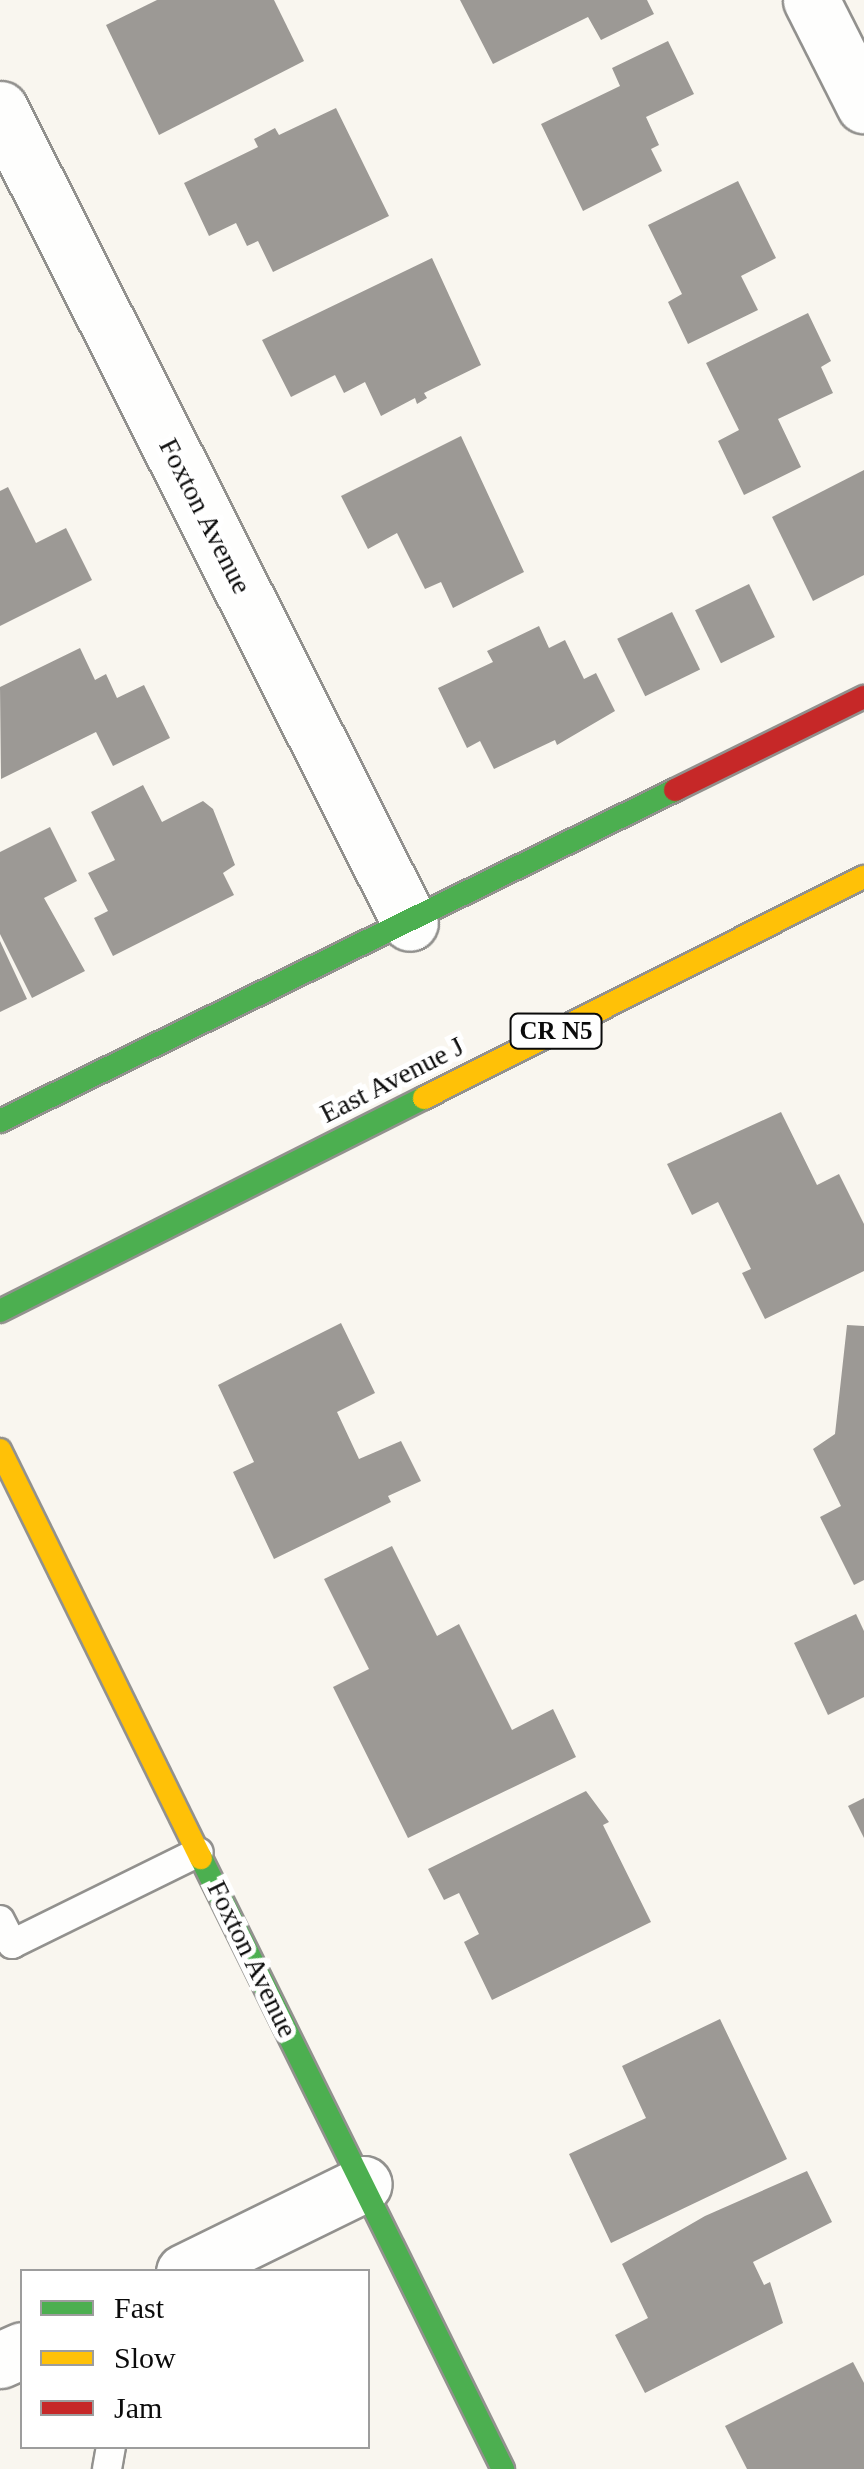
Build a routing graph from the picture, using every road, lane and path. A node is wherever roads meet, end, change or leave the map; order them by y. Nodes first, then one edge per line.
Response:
1 (811, 0) edge
2 (864, 105) edge
3 (0, 109) edge
4 (864, 697) edge
5 (864, 877) edge
6 (410, 924) junction
7 (0, 1121) edge
8 (0, 1310) edge
9 (0, 1450) edge
10 (199, 1852) junction
11 (0, 1920) edge
12 (364, 2184) junction
13 (190, 2269) edge
14 (503, 2469) edge

1 - 2 street
3 - 6 street, Foxton Avenue
4 - 6 street
5 - 8 street, East Avenue J / CR N5
6 - 7 street
9 - 10 street, Foxton Avenue
10 - 11 lane
10 - 12 street, Foxton Avenue
12 - 13 street
12 - 14 street, Foxton Avenue

